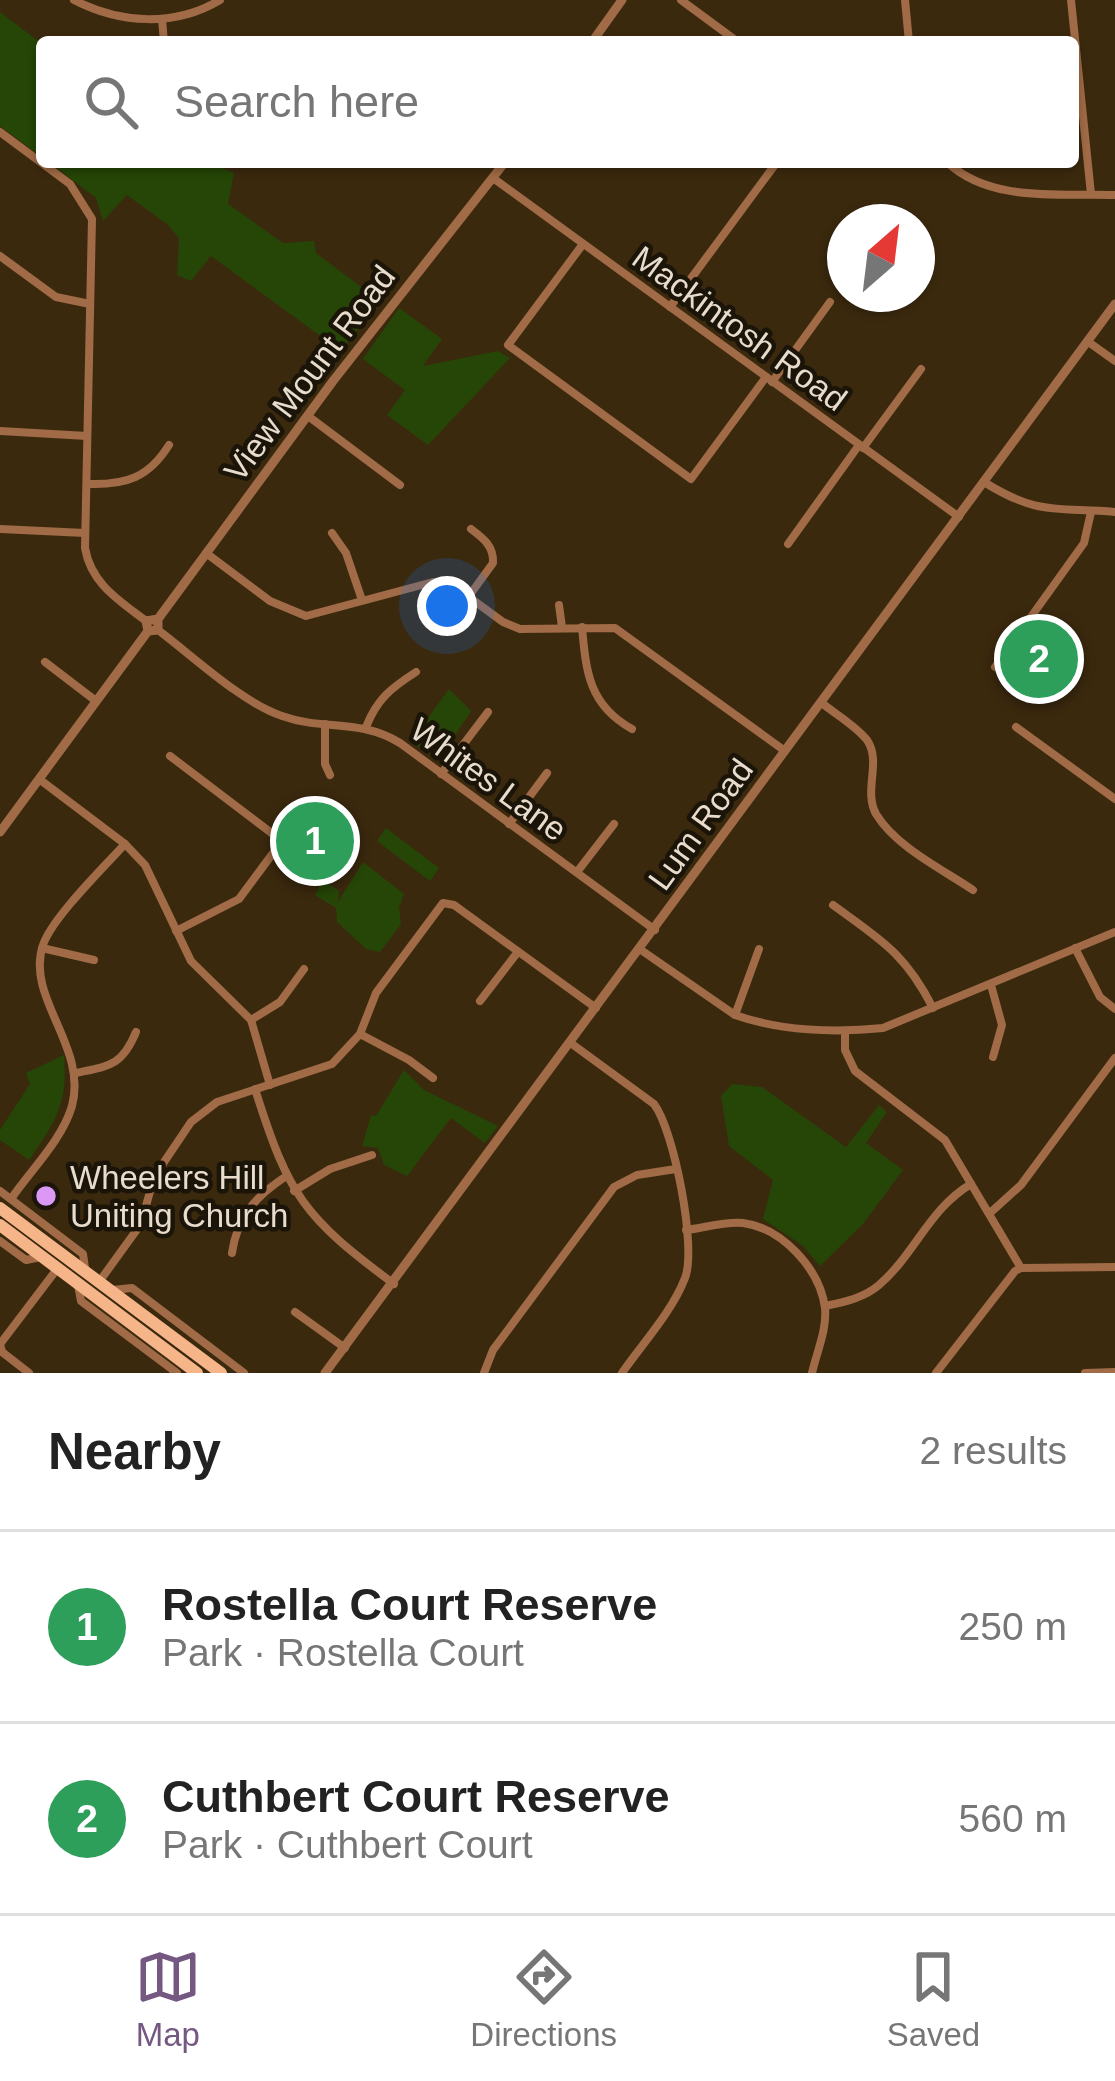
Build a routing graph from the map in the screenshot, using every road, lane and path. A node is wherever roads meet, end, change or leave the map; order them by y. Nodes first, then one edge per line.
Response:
1 (74, 0) edge
2 (220, 0) edge
3 (622, 0) edge
4 (681, 0) edge
5 (905, 0) edge
6 (1071, 0) edge
7 (162, 19) junction
8 (163, 36) edge
9 (596, 36) edge
10 (730, 36) edge
11 (908, 36) edge
12 (1075, 36) edge
13 (1079, 78) edge
14 (0, 132) edge
15 (36, 159) edge
16 (48, 168) edge
17 (500, 168) edge
18 (773, 168) edge
19 (954, 168) edge
20 (493, 178) junction
21 (1091, 194) junction
22 (1115, 195) edge
23 (583, 244) junction
24 (0, 256) edge
25 (90, 304) junction
26 (1115, 304) edge
27 (827, 306) edge
28 (670, 308) junction
29 (1088, 341) junction
30 (1115, 361) edge
31 (921, 369) dead end
32 (769, 379) junction
33 (308, 416) junction
34 (0, 431) edge
35 (87, 436) junction
36 (170, 446) dead end
37 (861, 446) junction
38 (984, 482) junction
39 (89, 484) junction
40 (400, 484) dead end
41 (1090, 512) junction
42 (1115, 512) edge
43 (959, 517) junction
44 (470, 529) dead end
45 (0, 530) edge
46 (85, 533) junction
47 (332, 533) dead end
48 (788, 544) dead end
49 (206, 554) junction
50 (469, 596) junction
51 (362, 600) junction
52 (559, 605) dead end
53 (153, 625) junction
54 (562, 627) junction
55 (582, 627) junction
56 (45, 662) dead end
57 (995, 668) dead end
58 (416, 672) dead end
59 (97, 701) junction
60 (823, 704) junction
61 (488, 712) dead end
62 (326, 723) junction
63 (366, 727) junction
64 (1016, 727) dead end
65 (632, 729) dead end
66 (786, 752) junction
67 (170, 757) dead end
68 (547, 773) dead end
69 (441, 774) junction
70 (330, 776) dead end
71 (39, 779) junction
72 (1115, 799) edge
73 (509, 824) junction
74 (614, 824) dead end
75 (0, 832) edge
76 (125, 844) junction
77 (577, 872) junction
78 (973, 890) dead end
79 (833, 904) dead end
80 (655, 930) junction
81 (176, 931) junction
82 (1115, 932) edge
83 (1075, 947) junction
84 (42, 948) junction
85 (640, 950) junction
86 (759, 950) dead end
87 (517, 953) junction
88 (94, 960) dead end
89 (304, 969) dead end
90 (992, 985) junction
91 (480, 1000) dead end
92 (933, 1008) junction
93 (597, 1009) junction
94 (1115, 1009) edge
95 (735, 1015) junction
96 (251, 1020) junction
97 (136, 1032) dead end
98 (844, 1032) junction
99 (361, 1034) junction
100 (572, 1043) junction
101 (994, 1057) dead end
102 (1115, 1058) edge
103 (76, 1073) junction
104 (433, 1078) dead end
105 (270, 1085) junction
106 (255, 1089) junction
107 (372, 1155) dead end
108 (676, 1168) junction
109 (285, 1177) junction
110 (971, 1184) junction
111 (0, 1191) edge
112 (294, 1191) junction
113 (5, 1203) edge
114 (990, 1213) junction
115 (0, 1225) edge
116 (686, 1230) junction
117 (0, 1241) edge
118 (232, 1253) dead end
119 (42, 1256) junction
120 (62, 1262) junction
121 (1115, 1267) edge
122 (1022, 1268) junction
123 (82, 1278) junction
124 (394, 1284) junction
125 (105, 1286) junction
126 (825, 1306) junction
127 (295, 1312) dead end
128 (345, 1348) junction
129 (0, 1350) edge
130 (1115, 1372) edge
131 (28, 1373) edge
132 (176, 1373) edge
133 (197, 1373) edge
134 (221, 1373) edge
135 (244, 1373) edge
136 (325, 1373) edge
137 (484, 1373) edge
138 (622, 1373) edge
139 (812, 1373) edge
140 (936, 1373) edge
141 (1085, 1373) edge

1 - 7 street
2 - 7 street
3 - 9 street
4 - 10 street
5 - 11 street
6 - 12 street
7 - 8 street
13 - 21 street
14 - 15 street, Whites Lane
16 - 25 street, Whites Lane
17 - 20 street, View Mount Road
18 - 28 street
19 - 21 street
20 - 23 street, Mackintosh Road
20 - 33 street, View Mount Road
21 - 22 street
23 - 28 street, Mackintosh Road
23 - 32 street
24 - 25 street
25 - 35 street, Whites Lane
26 - 29 street, Lum Road
27 - 32 street
28 - 32 street, Mackintosh Road
29 - 30 street
29 - 38 street, Lum Road
31 - 37 street
32 - 37 street, Mackintosh Road
33 - 40 street
33 - 49 street, View Mount Road
34 - 35 street
35 - 39 street, Whites Lane
36 - 39 street
37 - 43 street, Mackintosh Road
37 - 48 street
38 - 41 street
38 - 43 street, Lum Road
39 - 46 street, Whites Lane
41 - 42 street
41 - 57 street
43 - 60 street, Lum Road
44 - 50 street
45 - 46 street
46 - 53 street, Whites Lane
47 - 51 street
49 - 51 street
49 - 53 street, View Mount Road
50 - 51 street
50 - 54 street
52 - 54 street
53 - 59 street, View Mount Road
53 - 62 street, Whites Lane
54 - 55 street
55 - 65 street
55 - 66 street
56 - 59 street
58 - 63 street
59 - 71 street, View Mount Road
60 - 66 street, Lum Road
60 - 78 street
61 - 69 street
62 - 63 street, Whites Lane
62 - 70 street
63 - 69 street, Whites Lane
64 - 72 street
66 - 80 street, Lum Road
67 - 81 street
68 - 73 street
69 - 73 street, Whites Lane
71 - 75 street, View Mount Road
71 - 76 street
73 - 77 street, Whites Lane
74 - 77 street
76 - 81 street
76 - 84 street
77 - 80 street, Whites Lane
79 - 92 street
80 - 85 street, Lum Road
81 - 96 street
82 - 83 street
83 - 90 street
83 - 94 street
84 - 88 street
84 - 103 street
85 - 93 street, Lum Road
85 - 95 street
86 - 95 street
87 - 91 street
87 - 93 street
87 - 99 street
89 - 96 street
90 - 92 street
90 - 101 street
92 - 98 street
93 - 100 street, Lum Road
95 - 98 street
96 - 105 street
97 - 103 street
98 - 110 street
99 - 104 street
99 - 105 street
100 - 108 street
100 - 124 street, Lum Road
102 - 114 street
103 - 113 street
105 - 106 street
106 - 109 street
106 - 125 street
107 - 112 street
108 - 116 street
108 - 137 street
109 - 112 street
109 - 118 street
110 - 114 street
110 - 126 street
111 - 113 street
112 - 124 street
113 - 120 main road
113 - 123 street
114 - 122 street
115 - 119 main road
116 - 126 street
116 - 138 street
117 - 119 street
119 - 120 main road
120 - 123 main road
120 - 129 street
121 - 122 street
122 - 140 street
123 - 125 main road
123 - 132 street
123 - 133 main road
124 - 128 street, Lum Road
125 - 134 main road
125 - 135 street
126 - 139 street
127 - 128 street
128 - 136 street, Lum Road
129 - 131 street
130 - 141 street

